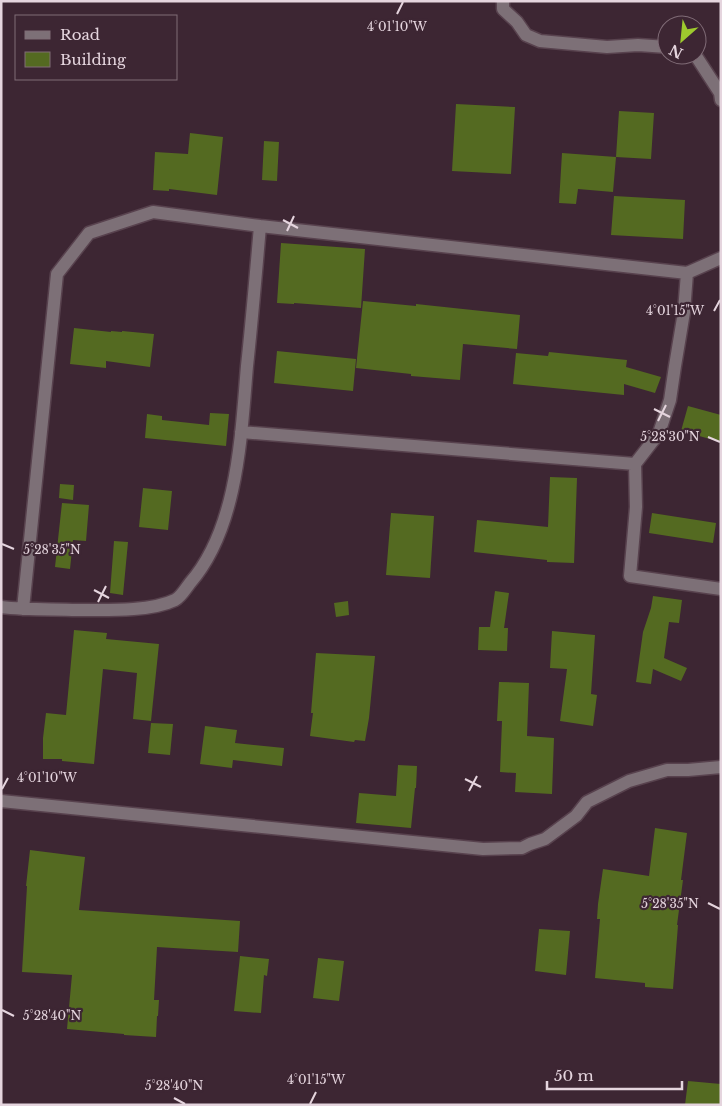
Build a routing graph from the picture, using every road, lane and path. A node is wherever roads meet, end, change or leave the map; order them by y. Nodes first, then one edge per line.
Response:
1 (503, 1) edge
2 (657, 46) edge
3 (702, 65) edge
4 (721, 100) edge
5 (260, 226) junction
6 (721, 258) edge
7 (687, 273) junction
8 (241, 432) junction
9 (635, 464) junction
10 (721, 589) edge
11 (1, 607) edge
12 (23, 609) junction
13 (721, 767) edge
14 (1, 801) edge

1 - 2 street
3 - 4 street
5 - 7 street
5 - 8 street
5 - 12 street
6 - 7 street
7 - 9 street
8 - 9 street
8 - 12 street
9 - 10 street
11 - 12 street
13 - 14 street

